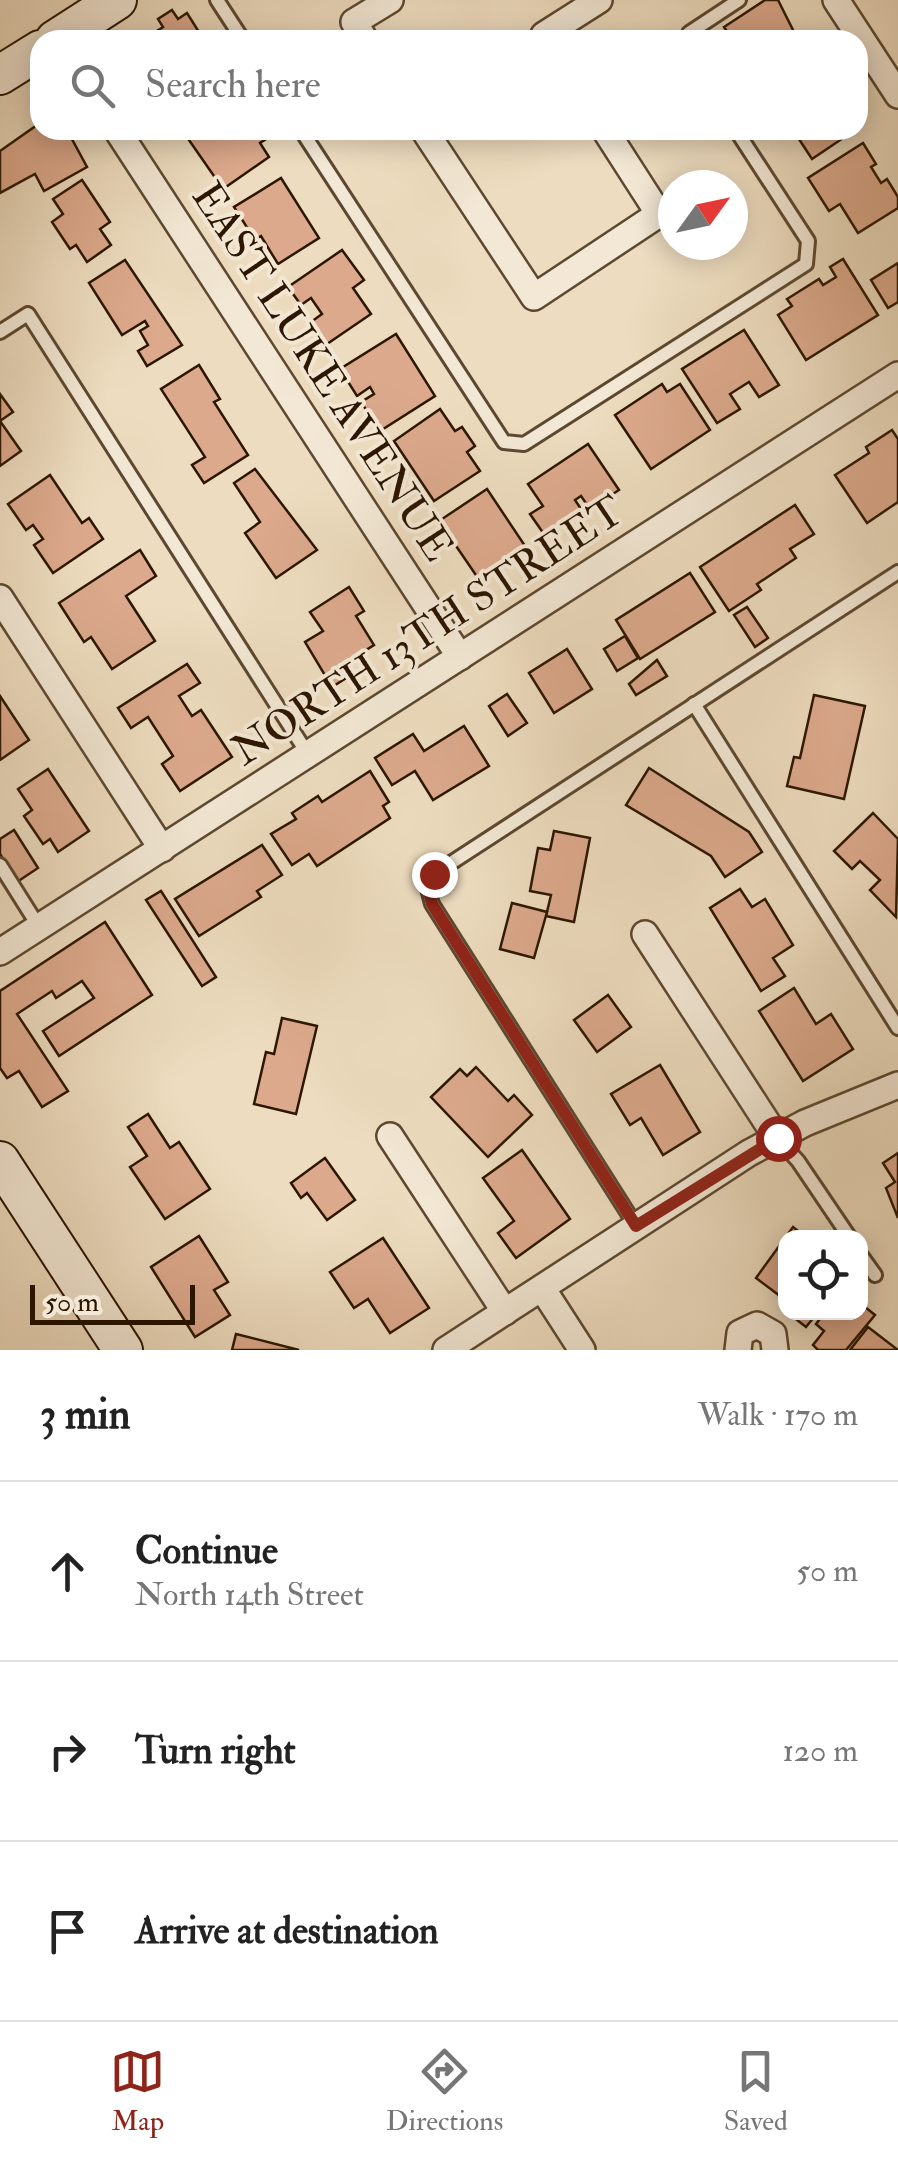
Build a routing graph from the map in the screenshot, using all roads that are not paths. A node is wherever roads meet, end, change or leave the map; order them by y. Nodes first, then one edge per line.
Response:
1 (117, 0) edge
2 (217, 0) edge
3 (390, 0) edge
4 (600, 0) edge
5 (739, 0) edge
6 (836, 0) edge
7 (72, 30) edge
8 (236, 30) edge
9 (361, 30) edge
10 (552, 30) edge
11 (694, 30) edge
12 (856, 30) edge
13 (868, 49) edge
14 (30, 56) edge
15 (0, 75) edge
16 (898, 95) edge
17 (124, 140) edge
18 (308, 140) edge
19 (431, 140) edge
20 (611, 140) edge
21 (742, 140) edge
22 (0, 332) edge
23 (898, 375) edge
24 (898, 572) edge
25 (0, 598) edge
26 (460, 657) junction
27 (694, 704) junction
28 (309, 756) junction
29 (162, 849) junction
30 (0, 865) edge
31 (39, 926) junction
32 (646, 934) dead end
33 (0, 952) edge
34 (898, 1028) edge
35 (898, 1085) edge
36 (390, 1136) dead end
37 (778, 1138) junction
38 (0, 1161) edge
39 (636, 1226) junction
40 (844, 1230) edge
41 (868, 1265) edge
42 (875, 1275) dead end
43 (542, 1288) junction
44 (505, 1312) junction
45 (123, 1350) edge
46 (446, 1350) edge
47 (582, 1350) edge
48 (738, 1350) edge
49 (776, 1350) edge

1 - 7 main road
2 - 8 lane
3 - 9 street
4 - 10 street
5 - 11 lane
6 - 12 street
13 - 16 street
14 - 15 main road
17 - 26 street, EAST LUKE AVENUE
18 - 21 lane
19 - 20 street
22 - 28 lane
23 - 26 street, NORTH 13TH STREET
24 - 27 lane
25 - 29 street
26 - 28 street, NORTH 13TH STREET
27 - 34 lane
27 - 39 lane
28 - 29 street, NORTH 13TH STREET
29 - 31 street, NORTH 13TH STREET
30 - 31 lane
31 - 33 street, NORTH 13TH STREET
32 - 37 street
35 - 37 street
36 - 44 street
37 - 39 street
37 - 40 lane
38 - 45 main road
39 - 43 street
41 - 42 lane
43 - 44 street
43 - 47 street
44 - 46 street
48 - 49 street

